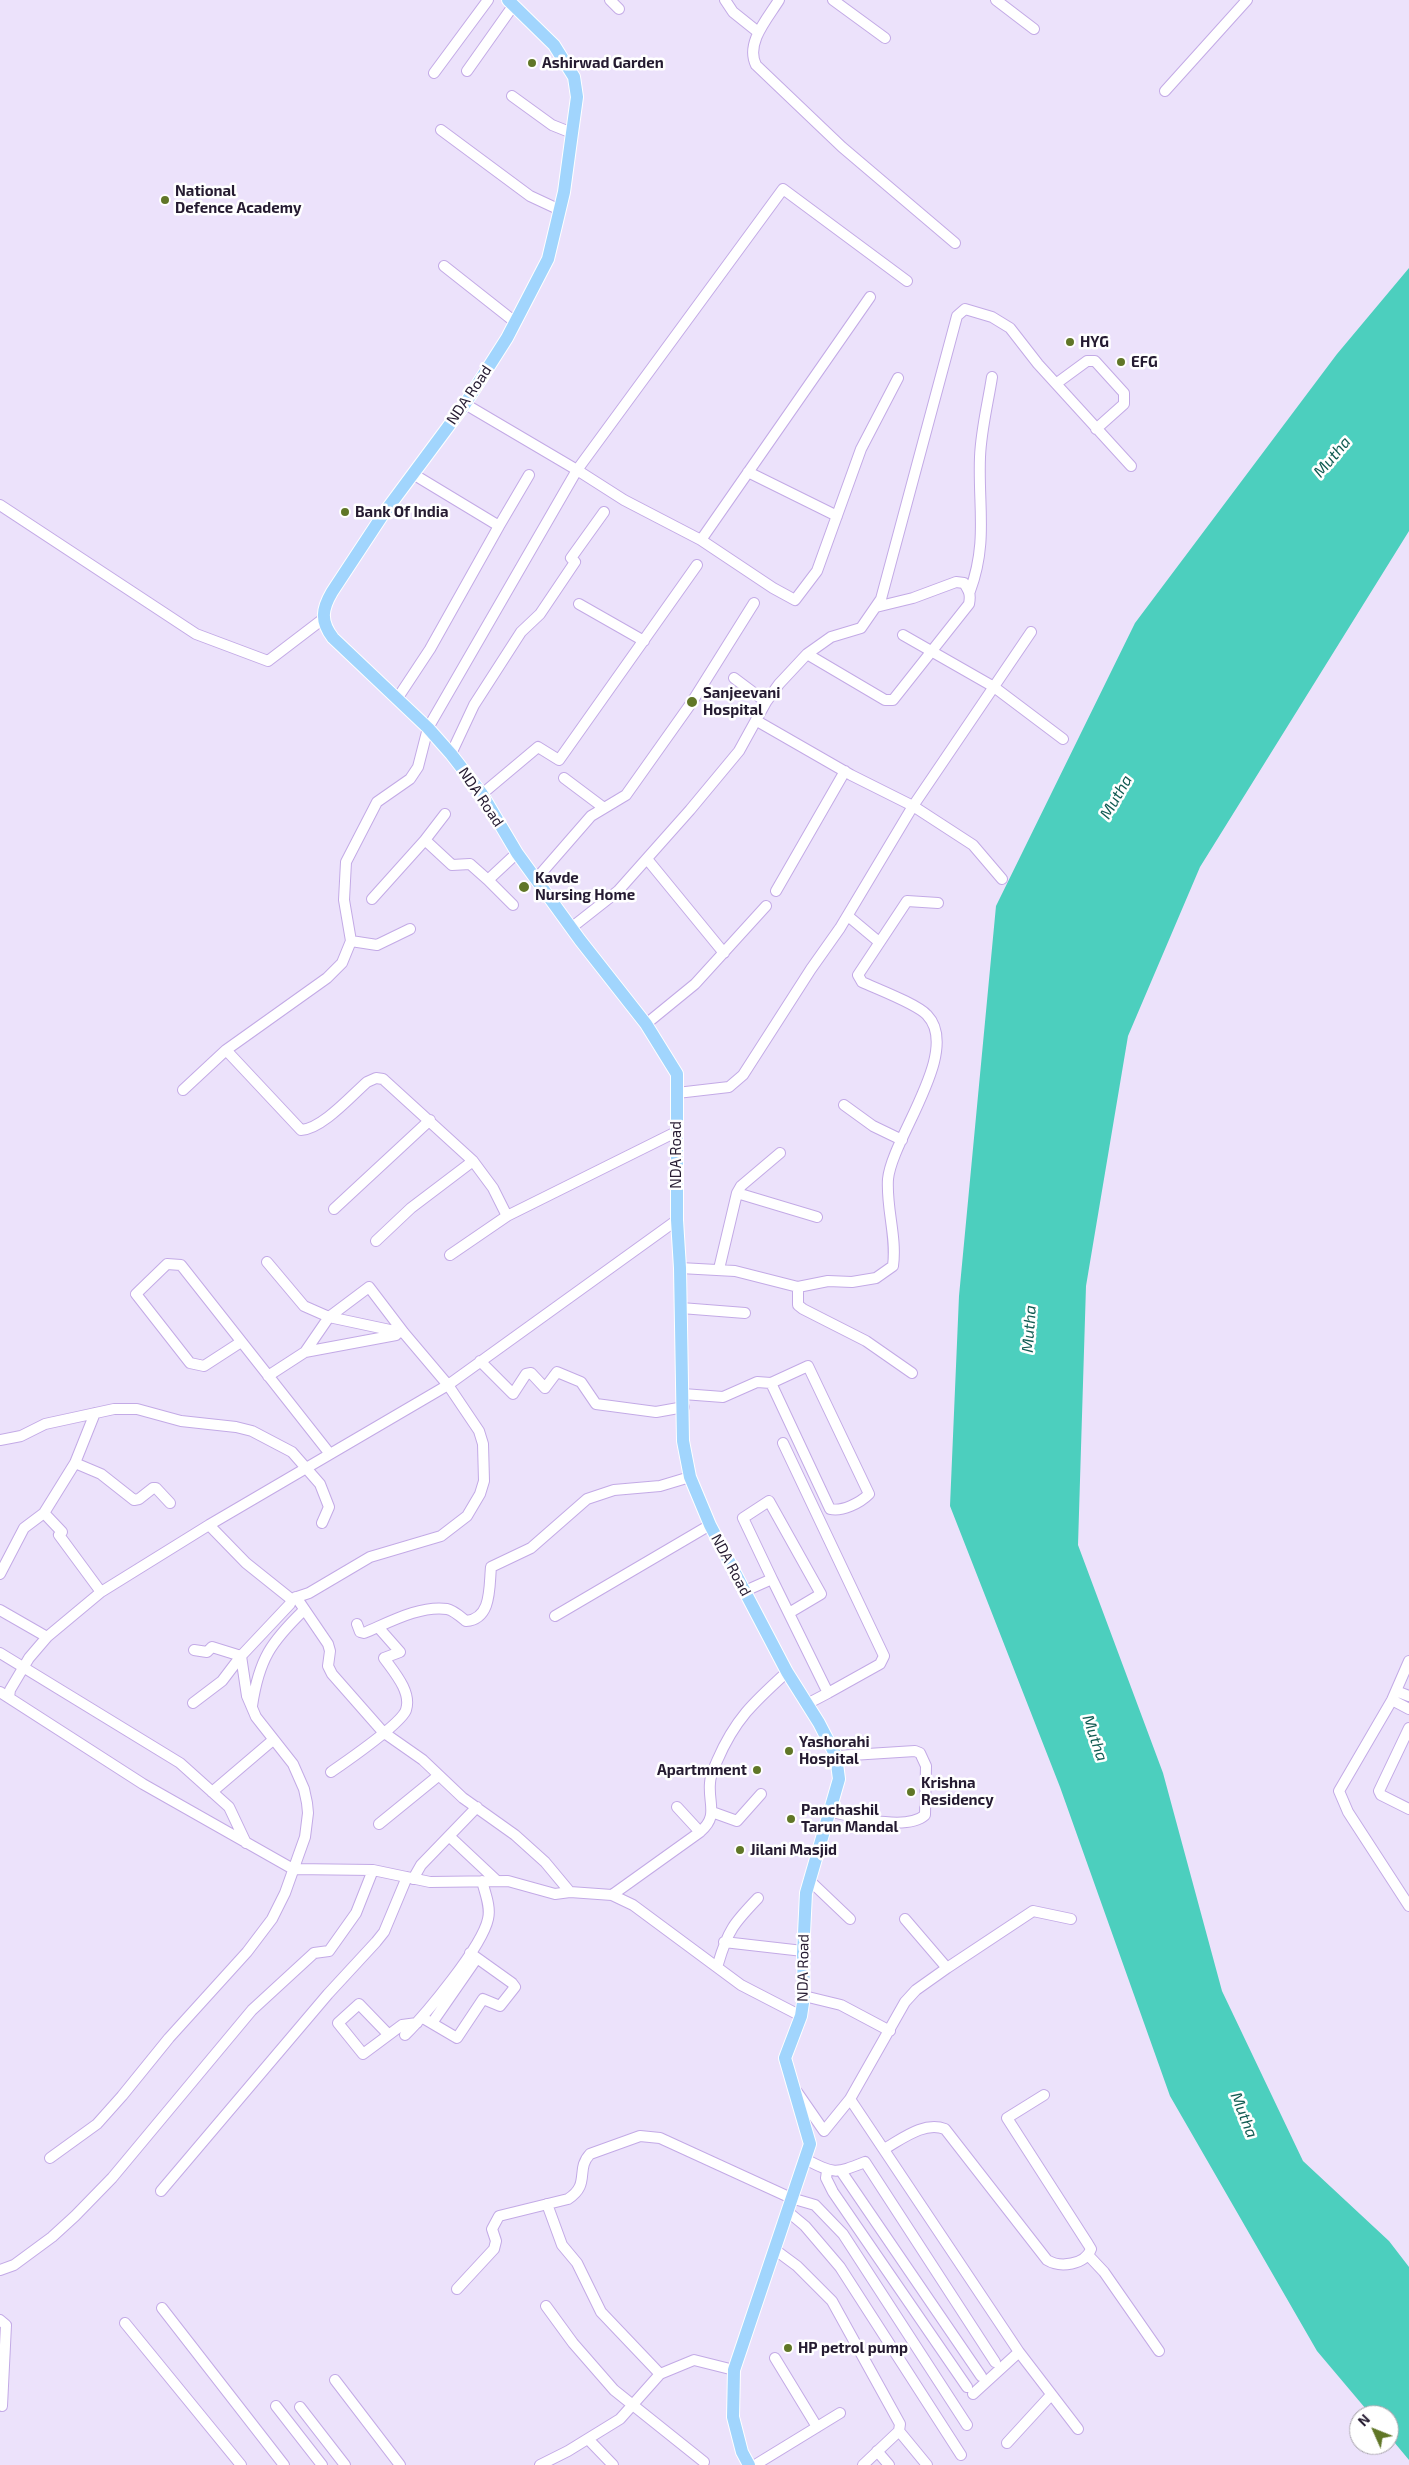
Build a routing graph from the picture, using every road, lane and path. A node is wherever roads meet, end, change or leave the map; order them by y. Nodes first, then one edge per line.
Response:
1 (488, 0) edge
2 (610, 0) edge
3 (725, 0) edge
4 (779, 0) edge
5 (833, 0) edge
6 (996, 0) edge
7 (1247, 0) edge
8 (510, 3) edge
9 (619, 9) dead end
10 (1034, 29) dead end
11 (758, 32) junction
12 (885, 38) dead end
13 (467, 71) dead end
14 (434, 73) dead end
15 (1165, 91) dead end
16 (512, 96) dead end
17 (440, 130) dead end
18 (572, 133) junction
19 (560, 210) junction
20 (955, 243) dead end
21 (444, 266) dead end
22 (907, 281) dead end
23 (870, 297) dead end
24 (515, 322) junction
25 (992, 377) dead end
26 (898, 378) dead end
27 (1057, 383) junction
28 (465, 404) junction
29 (1096, 429) junction
30 (1131, 466) dead end
31 (576, 470) junction
32 (748, 472) junction
33 (413, 474) junction
34 (529, 475) dead end
35 (0, 505) edge
36 (604, 512) dead end
37 (837, 516) junction
38 (499, 526) junction
39 (701, 540) junction
40 (697, 565) dead end
41 (970, 591) junction
42 (754, 603) dead end
43 (579, 604) dead end
44 (876, 607) junction
45 (323, 619) junction
46 (1031, 632) dead end
47 (903, 636) dead end
48 (644, 641) junction
49 (932, 652) junction
50 (807, 654) junction
51 (734, 678) dead end
52 (994, 687) junction
53 (397, 699) junction
54 (766, 702) junction
55 (757, 721) junction
56 (428, 728) junction
57 (1063, 739) dead end
58 (451, 754) junction
59 (845, 771) junction
60 (564, 778) dead end
61 (482, 794) junction
62 (913, 806) junction
63 (604, 808) junction
64 (444, 814) dead end
65 (425, 840) junction
66 (517, 853) junction
67 (646, 859) junction
68 (537, 878) junction
69 (1002, 879) dead end
70 (488, 880) junction
71 (776, 891) dead end
72 (372, 899) dead end
73 (938, 903) dead end
74 (513, 905) dead end
75 (766, 906) dead end
76 (848, 916) junction
77 (571, 928) junction
78 (410, 929) dead end
79 (351, 941) junction
80 (879, 942) junction
81 (724, 953) junction
82 (646, 1024) junction
83 (226, 1050) junction
84 (182, 1090) dead end
85 (677, 1093) junction
86 (844, 1105) dead end
87 (430, 1120) junction
88 (676, 1132) junction
89 (902, 1140) junction
90 (780, 1153) dead end
91 (473, 1161) junction
92 (737, 1193) junction
93 (334, 1208) dead end
94 (507, 1216) junction
95 (816, 1217) dead end
96 (676, 1220) junction
97 (376, 1241) dead end
98 (450, 1255) dead end
99 (267, 1262) dead end
100 (680, 1268) junction
101 (719, 1269) junction
102 (798, 1287) junction
103 (681, 1308) junction
104 (745, 1313) dead end
105 (329, 1317) junction
106 (404, 1334) junction
107 (241, 1342) junction
108 (305, 1352) junction
109 (480, 1361) junction
110 (912, 1373) dead end
111 (268, 1376) junction
112 (772, 1383) junction
113 (448, 1385) junction
114 (683, 1394) junction
115 (684, 1407) junction
116 (94, 1413) junction
117 (0, 1440) edge
118 (783, 1443) dead end
119 (330, 1454) junction
120 (75, 1463) junction
121 (306, 1468) junction
122 (690, 1477) junction
123 (170, 1503) dead end
124 (44, 1513) junction
125 (322, 1524) dead end
126 (209, 1525) junction
127 (710, 1525) junction
128 (0, 1574) edge
129 (772, 1579) junction
130 (745, 1591) junction
131 (101, 1592) junction
132 (294, 1598) junction
133 (0, 1610) edge
134 (304, 1610) junction
135 (789, 1613) junction
136 (555, 1616) dead end
137 (356, 1624) dead end
138 (378, 1627) junction
139 (47, 1637) junction
140 (194, 1650) dead end
141 (0, 1654) edge
142 (241, 1656) junction
143 (1409, 1661) edge
144 (24, 1668) junction
145 (787, 1672) junction
146 (828, 1693) junction
147 (5, 1695) edge
148 (1394, 1696) junction
149 (1409, 1696) edge
150 (193, 1703) dead end
151 (807, 1704) junction
152 (252, 1707) junction
153 (1409, 1708) edge
154 (1409, 1728) edge
155 (383, 1732) junction
156 (272, 1740) junction
157 (836, 1756) junction
158 (331, 1772) dead end
159 (438, 1776) junction
160 (212, 1792) junction
161 (760, 1794) dead end
162 (477, 1807) junction
163 (677, 1807) dead end
164 (1409, 1809) edge
165 (828, 1811) junction
166 (712, 1812) junction
167 (379, 1824) dead end
168 (700, 1832) junction
169 (448, 1836) junction
170 (247, 1844) junction
171 (293, 1869) junction
172 (373, 1870) junction
173 (410, 1878) junction
174 (809, 1880) junction
175 (482, 1881) junction
176 (497, 1881) junction
177 (570, 1892) junction
178 (612, 1895) junction
179 (758, 1898) dead end
180 (1409, 1906) edge
181 (850, 1919) dead end
182 (905, 1919) dead end
183 (1071, 1919) dead end
184 (724, 1942) junction
185 (803, 1951) junction
186 (473, 1955) junction
187 (718, 1964) dead end
188 (947, 1968) junction
189 (804, 1996) junction
190 (801, 2016) junction
191 (424, 2022) junction
192 (890, 2031) junction
193 (388, 2034) junction
194 (405, 2035) dead end
195 (794, 2088) junction
196 (1044, 2095) dead end
197 (850, 2099) junction
198 (884, 2149) junction
199 (50, 2158) dead end
200 (805, 2158) junction
201 (827, 2170) junction
202 (841, 2171) junction
203 (161, 2191) dead end
204 (791, 2198) junction
205 (547, 2204) junction
206 (787, 2211) junction
207 (774, 2249) junction
208 (1088, 2255) junction
209 (0, 2270) edge
210 (457, 2289) dead end
211 (546, 2306) dead end
212 (162, 2308) dead end
213 (0, 2320) edge
214 (125, 2323) dead end
215 (1159, 2351) dead end
216 (1019, 2352) junction
217 (775, 2358) dead end
218 (996, 2362) dead end
219 (734, 2370) junction
220 (660, 2374) junction
221 (981, 2376) dead end
222 (335, 2380) dead end
223 (1051, 2395) junction
224 (633, 2405) junction
225 (2, 2406) dead end
226 (276, 2406) dead end
227 (300, 2407) dead end
228 (840, 2413) dead end
229 (966, 2425) dead end
230 (817, 2427) junction
231 (1078, 2429) dead end
232 (899, 2431) junction
233 (588, 2438) junction
234 (1007, 2443) dead end
235 (877, 2451) junction
236 (961, 2455) dead end
237 (704, 2462) dead end
238 (241, 2465) edge
239 (284, 2465) edge
240 (322, 2465) edge
241 (345, 2465) edge
242 (400, 2465) edge
243 (540, 2465) edge
244 (613, 2465) edge
245 (749, 2465) edge
246 (755, 2465) edge
247 (863, 2465) edge
248 (889, 2465) edge
249 (927, 2465) edge

1 - 14 street
2 - 9 street
3 - 11 street
4 - 11 street
5 - 12 street
6 - 10 street
7 - 15 street
8 - 13 street
8 - 18 main road, NDA Road
11 - 20 street
16 - 18 street
17 - 19 street
18 - 19 main road, NDA Road
19 - 24 main road, NDA Road
21 - 24 street
22 - 31 street
23 - 32 street
24 - 28 main road, NDA Road
25 - 41 street
26 - 37 street
27 - 29 street
27 - 29 street
27 - 44 street
28 - 31 street
28 - 33 main road, NDA Road
29 - 30 street
31 - 39 street
31 - 56 street
32 - 37 street
32 - 39 street
33 - 38 street
33 - 45 main road, NDA Road
34 - 38 street
35 - 45 street
36 - 58 street
37 - 39 street
38 - 53 street
40 - 48 street
41 - 44 street
41 - 49 street
42 - 63 street
43 - 48 street
44 - 50 street
45 - 53 main road, NDA Road
46 - 52 street
47 - 49 street
48 - 61 street
49 - 50 street
49 - 52 street
50 - 54 street
51 - 54 street
52 - 57 street
52 - 62 street
53 - 56 main road, NDA Road
54 - 55 street
55 - 59 street
55 - 67 street
56 - 58 main road, NDA Road
56 - 79 street
58 - 61 main road, NDA Road
59 - 62 street
59 - 71 street
60 - 63 street
61 - 66 main road, NDA Road
62 - 69 street
62 - 76 street
63 - 68 street
64 - 65 street
65 - 70 street
65 - 72 street
66 - 68 main road, NDA Road
66 - 70 street
67 - 77 street
67 - 81 street
68 - 77 main road, NDA Road
70 - 74 street
73 - 80 street
75 - 81 street
76 - 80 street
76 - 85 street
77 - 82 main road, NDA Road
78 - 79 street
79 - 83 street
80 - 89 street
81 - 82 street
82 - 85 main road, NDA Road
83 - 84 street
83 - 87 street
85 - 88 main road, NDA Road
86 - 89 street
87 - 91 street
87 - 93 street
88 - 94 street
88 - 96 main road, NDA Road
89 - 102 street
90 - 92 street
91 - 94 street
91 - 97 street
92 - 95 street
92 - 101 street
94 - 98 street
96 - 100 main road, NDA Road
96 - 109 street
99 - 105 street
100 - 101 street
100 - 103 main road, NDA Road
101 - 102 street
102 - 110 street
103 - 104 street
103 - 114 main road, NDA Road
105 - 106 street
105 - 106 street
105 - 108 street
106 - 108 street
106 - 113 street
107 - 107 street
107 - 111 street
108 - 111 street
109 - 113 street
109 - 115 street
111 - 119 street
112 - 112 street
112 - 114 street
113 - 119 street
113 - 132 street
114 - 115 main road, NDA Road
115 - 122 main road, NDA Road
116 - 117 street
116 - 120 street
116 - 121 street
118 - 146 street
119 - 121 street
120 - 123 street
120 - 124 street
121 - 125 street
121 - 126 street
122 - 127 main road, NDA Road
122 - 138 street
124 - 128 street
124 - 131 street
126 - 131 street
126 - 132 street
127 - 130 main road, NDA Road
127 - 136 street
129 - 130 street
129 - 135 street
129 - 135 street
130 - 145 main road, NDA Road
131 - 139 street
132 - 134 street
132 - 142 street
133 - 139 street
134 - 152 street
134 - 155 street
135 - 146 street
137 - 138 street
138 - 155 street
139 - 144 street
140 - 142 street
141 - 144 street
142 - 150 street
142 - 152 street
143 - 148 street
144 - 147 street
144 - 160 street
145 - 151 main road, NDA Road
145 - 166 street
146 - 151 street
147 - 170 street
148 - 149 street
148 - 153 street
148 - 180 street
151 - 157 main road, NDA Road
152 - 156 street
154 - 164 street
155 - 158 street
155 - 159 street
156 - 160 street
156 - 171 street
157 - 165 main road, NDA Road
157 - 165 street
159 - 162 street
159 - 167 street
160 - 170 street
161 - 166 street
162 - 169 street
162 - 177 street
163 - 168 street
165 - 174 main road, NDA Road
166 - 168 street
168 - 178 street
169 - 173 street
169 - 176 street
170 - 171 street
171 - 172 street
171 - 199 street
172 - 173 street
172 - 209 street
173 - 175 street
173 - 203 street
174 - 181 street
174 - 185 main road, NDA Road
175 - 176 street
175 - 186 street
176 - 177 street
177 - 178 street
178 - 190 street
179 - 184 street
182 - 188 street
183 - 188 street
184 - 185 street
184 - 187 street
185 - 189 main road, NDA Road
186 - 191 street
186 - 191 street
188 - 192 street
189 - 190 main road, NDA Road
189 - 192 street
190 - 195 main road, NDA Road
191 - 193 street
191 - 194 street
192 - 197 street
193 - 193 street
195 - 197 street
195 - 200 main road, NDA Road
196 - 208 street
197 - 198 street
198 - 208 street
198 - 216 street
200 - 201 street
200 - 204 main road, NDA Road
201 - 202 street
201 - 216 street
202 - 218 street
202 - 221 street
204 - 205 street
204 - 206 main road, NDA Road
204 - 229 street
205 - 210 street
205 - 220 street
206 - 207 main road, NDA Road
206 - 236 street
207 - 219 main road, NDA Road
207 - 232 street
208 - 215 street
211 - 224 street
212 - 239 street
213 - 225 street
214 - 238 street
216 - 223 street
217 - 230 street
219 - 220 street
219 - 245 main road, NDA Road
220 - 224 street
222 - 242 street
223 - 231 street
223 - 234 street
224 - 233 street
224 - 237 street
226 - 240 street
227 - 241 street
228 - 230 street
230 - 246 street
232 - 235 street
232 - 249 street
233 - 243 street
233 - 244 street
235 - 247 street
235 - 248 street

